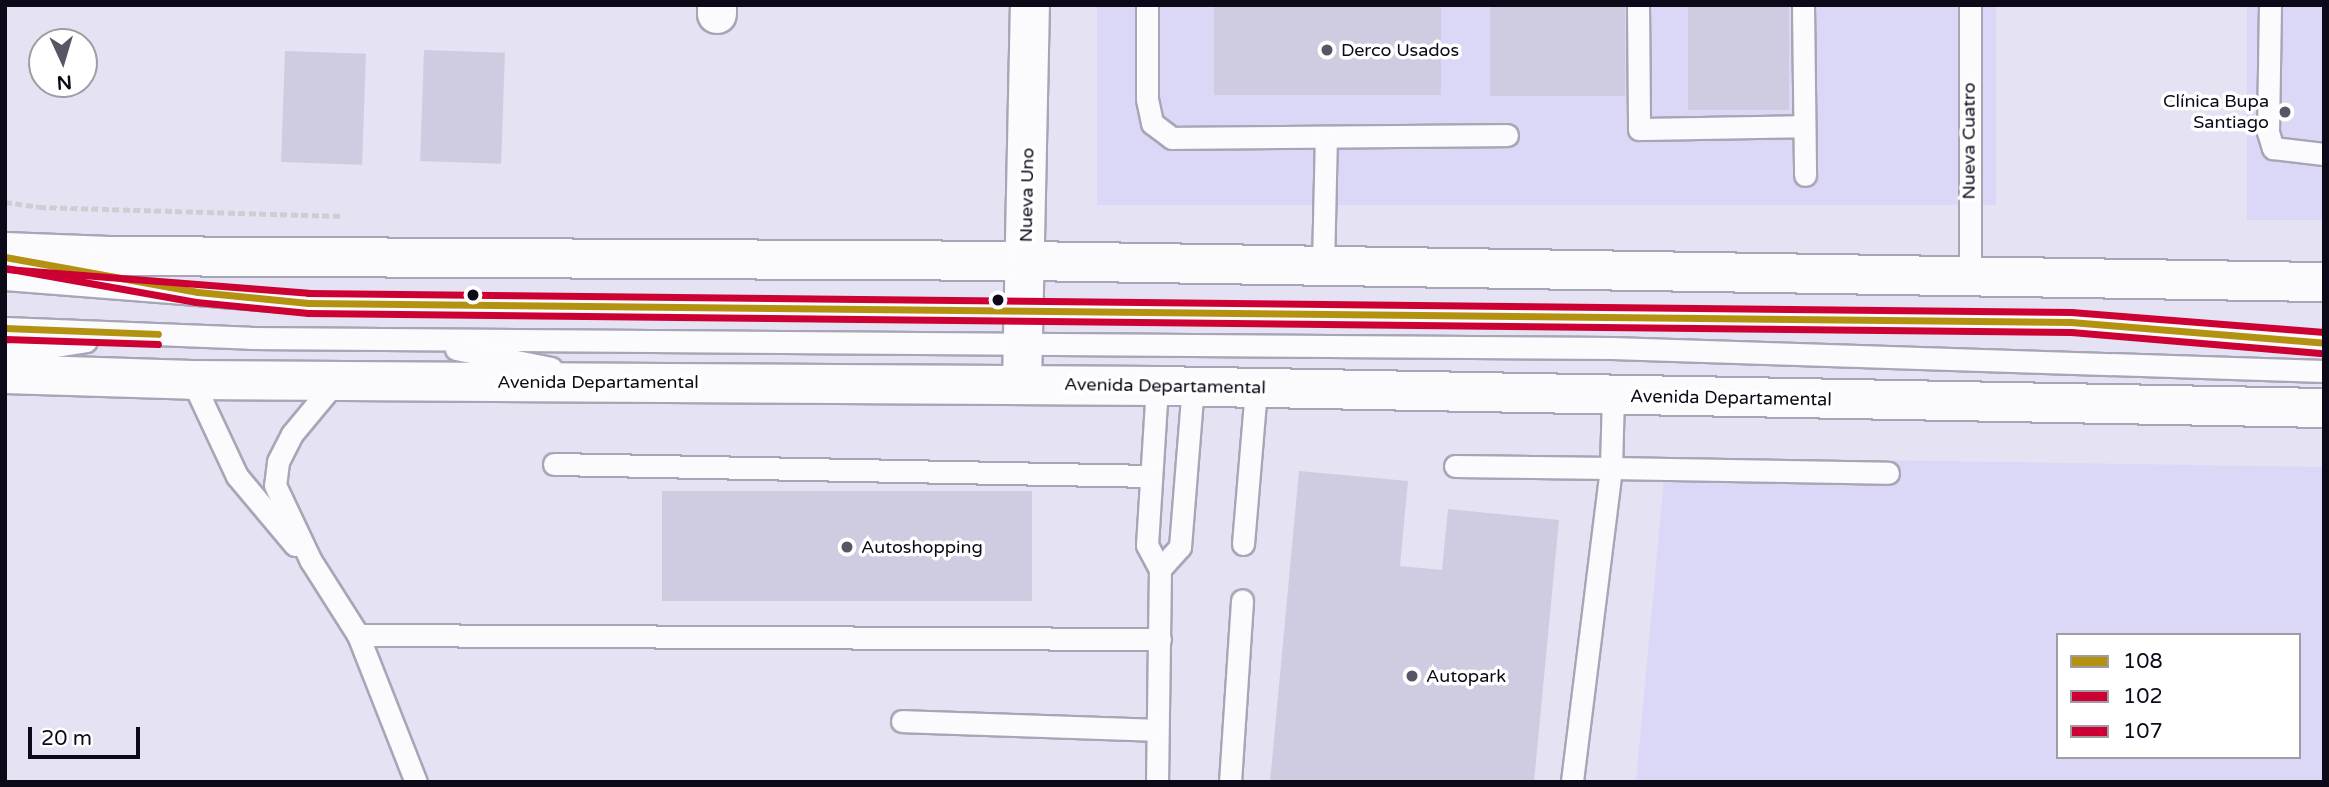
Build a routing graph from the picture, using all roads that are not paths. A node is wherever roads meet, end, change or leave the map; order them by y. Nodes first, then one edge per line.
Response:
1 (1030, 5) edge
2 (1147, 5) edge
3 (1638, 5) edge
4 (1803, 5) edge
5 (1970, 5) edge
6 (2270, 5) edge
7 (1804, 126) junction
8 (1507, 135) dead end
9 (1326, 137) junction
10 (2324, 154) edge
11 (1805, 175) dead end
12 (5, 254) edge
13 (1026, 261) junction
14 (1323, 266) junction
15 (1970, 276) junction
16 (5, 279) edge
17 (2324, 282) edge
18 (198, 292) junction
19 (1024, 327) junction
20 (5, 328) edge
21 (130, 333) junction
22 (409, 339) junction
23 (2324, 343) edge
24 (5, 354) edge
25 (2324, 371) edge
26 (5, 374) edge
27 (192, 380) junction
28 (336, 381) junction
29 (616, 382) junction
30 (1022, 384) junction
31 (1175, 386) junction
32 (1256, 388) junction
33 (1613, 396) junction
34 (2324, 408) edge
35 (554, 464) dead end
36 (1455, 466) dead end
37 (1611, 468) junction
38 (1888, 473) dead end
39 (1152, 476) junction
40 (1243, 544) dead end
41 (311, 561) junction
42 (1160, 569) junction
43 (1242, 600) dead end
44 (358, 635) junction
45 (1160, 639) junction
46 (902, 721) dead end
47 (1157, 730) junction
48 (416, 782) edge
49 (1157, 782) edge
50 (1230, 782) edge
51 (1572, 782) edge

1 - 13 main road, Nueva Uno
2 - 9 lane
3 - 7 lane
4 - 7 lane
5 - 15 lane, Nueva Cuatro
6 - 10 lane
7 - 11 lane
8 - 9 lane
9 - 14 lane
12 - 13 main road
12 - 18 lane
13 - 14 main road
13 - 19 main road, Nueva Uno
14 - 15 main road
15 - 17 main road
16 - 18 lane
18 - 19 lane
19 - 22 lane
19 - 23 lane
19 - 25 lane
19 - 30 main road, Nueva Uno
20 - 21 lane
21 - 22 lane
21 - 24 lane
22 - 29 lane
26 - 27 main road, Avenida Departamental
27 - 28 main road, Avenida Departamental
27 - 41 lane
28 - 29 main road, Avenida Departamental
28 - 41 lane
29 - 30 main road, Avenida Departamental
30 - 31 main road, Avenida Departamental
31 - 32 main road, Avenida Departamental
31 - 39 lane
31 - 42 lane
32 - 33 main road, Avenida Departamental
32 - 40 lane
33 - 34 main road, Avenida Departamental
33 - 37 lane
35 - 39 lane
36 - 37 lane
37 - 38 lane
37 - 51 lane
39 - 42 lane
41 - 44 lane
42 - 45 lane
43 - 50 lane
44 - 45 lane
44 - 48 lane
45 - 47 lane
46 - 47 lane
47 - 49 lane

